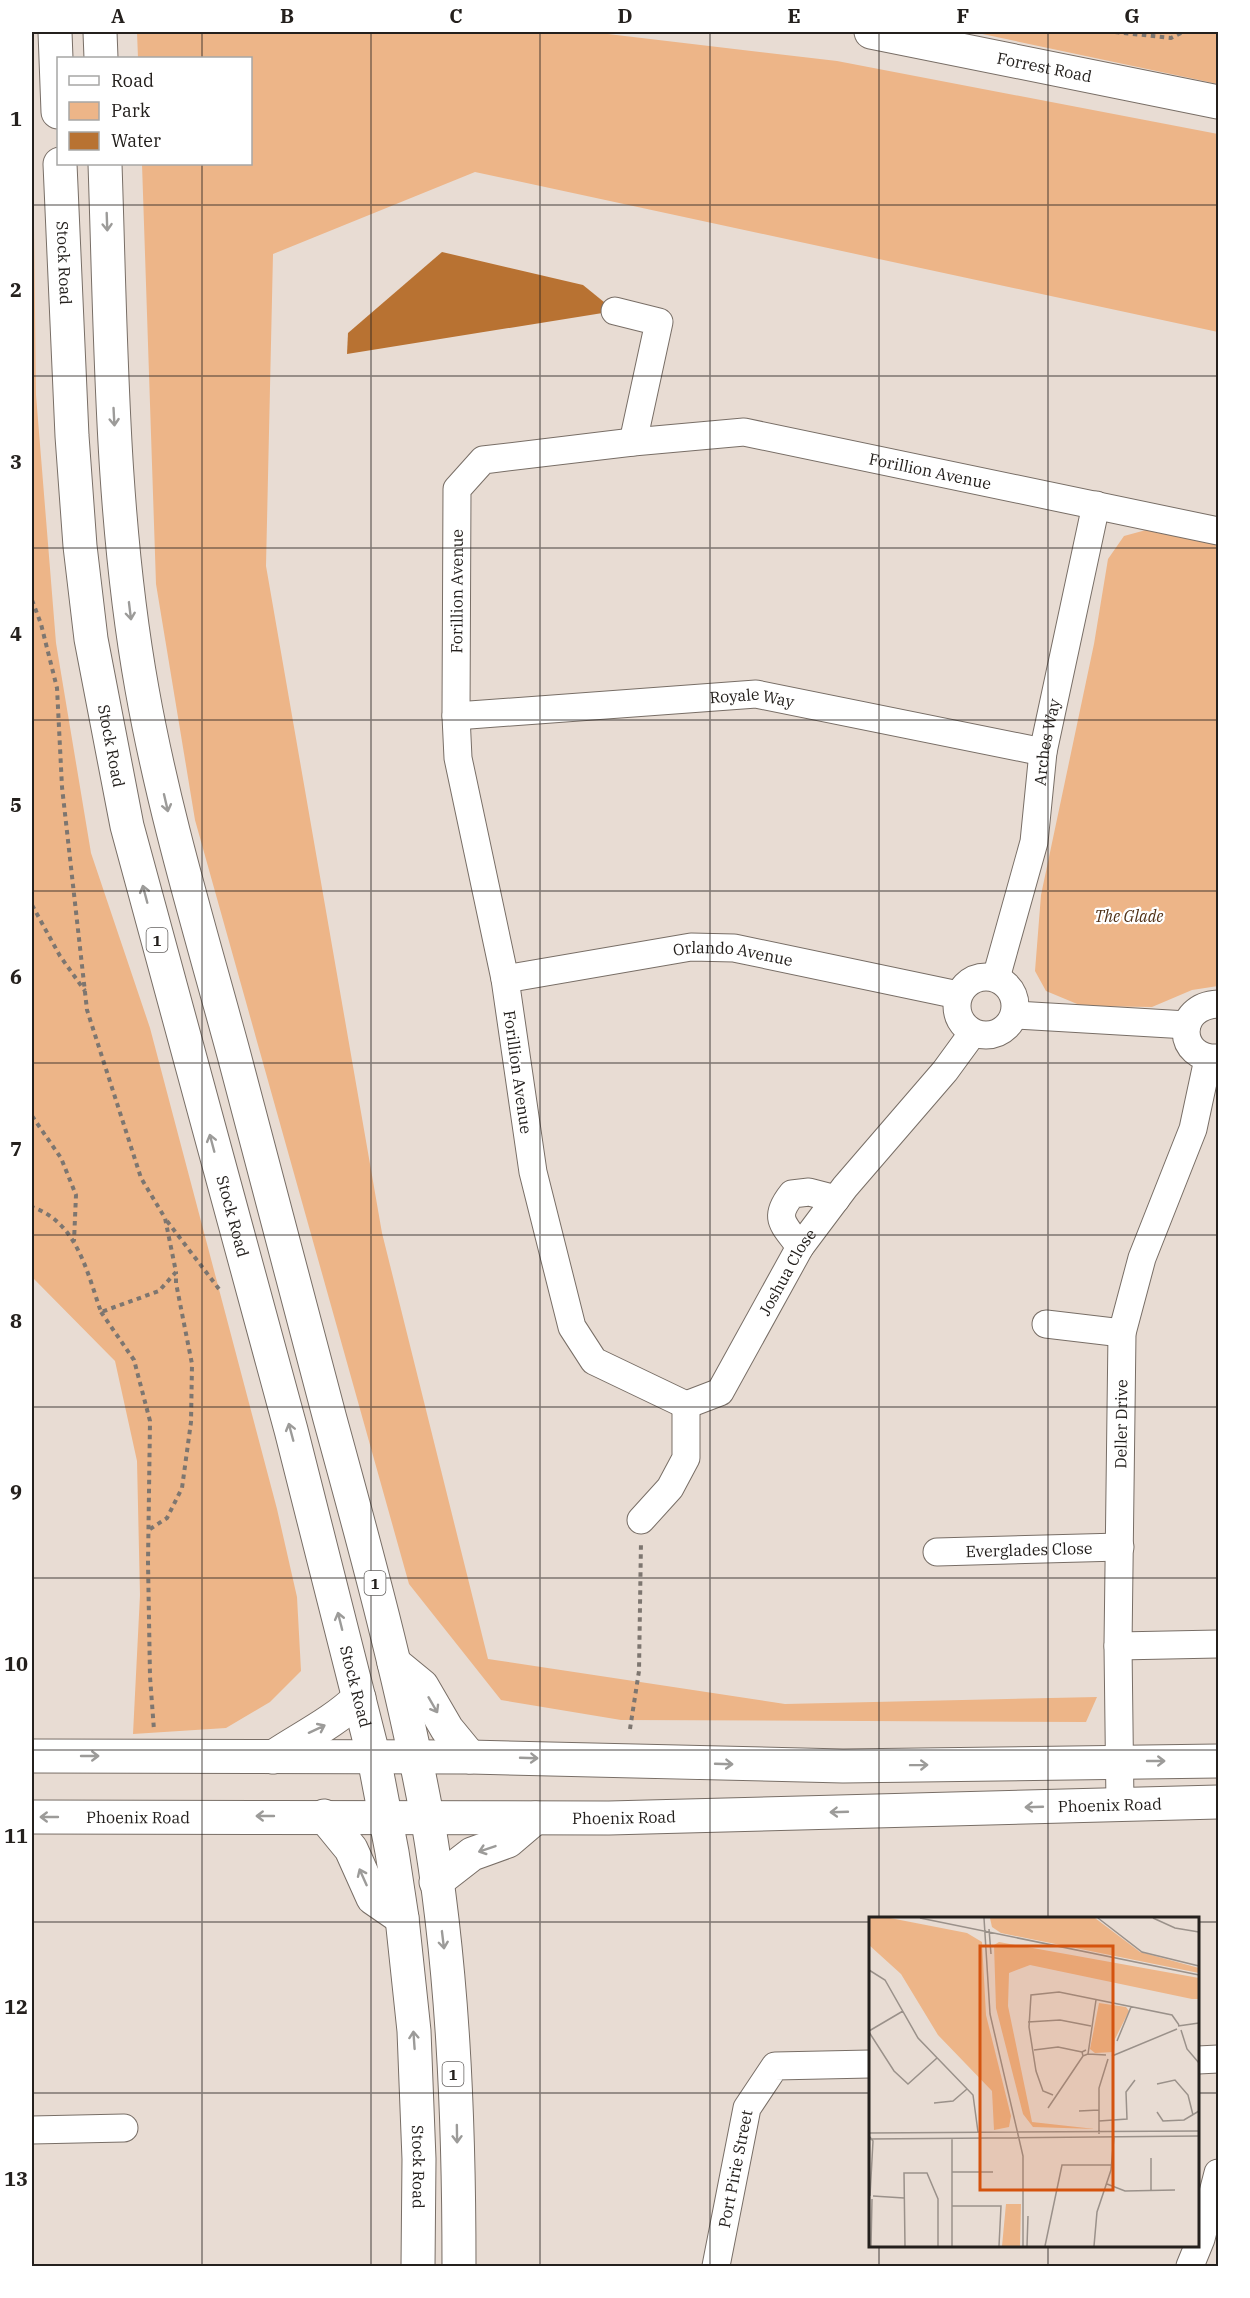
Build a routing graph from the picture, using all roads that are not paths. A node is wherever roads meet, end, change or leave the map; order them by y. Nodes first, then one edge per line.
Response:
1 (55, 32) edge
2 (100, 32) edge
3 (871, 32) edge
4 (101, 57) edge
5 (57, 85) edge
6 (1218, 102) edge
7 (60, 165) edge
8 (105, 165) edge
9 (615, 311) dead end
10 (633, 442) junction
11 (1096, 506) junction
12 (1218, 531) edge
13 (456, 716) junction
14 (1043, 752) junction
15 (996, 978) junction
16 (505, 980) junction
17 (958, 995) junction
18 (1218, 1004) edge
19 (1015, 1015) junction
20 (1187, 1025) junction
21 (972, 1034) junction
22 (1213, 1059) edge
23 (836, 1199) junction
24 (800, 1247) junction
25 (1046, 1324) dead end
26 (1122, 1333) junction
27 (686, 1405) junction
28 (641, 1520) road end
29 (1120, 1547) junction
30 (937, 1552) dead end
31 (1218, 1644) edge
32 (1118, 1646) junction
33 (394, 1663) junction
34 (359, 1698) junction
35 (32, 1756) edge
36 (273, 1757) junction
37 (470, 1757) junction
38 (374, 1758) junction
39 (415, 1758) junction
40 (1118, 1761) junction
41 (1218, 1761) edge
42 (1218, 1802) edge
43 (1120, 1804) junction
44 (324, 1816) junction
45 (32, 1817) edge
46 (385, 1817) junction
47 (427, 1818) junction
48 (536, 1818) junction
49 (436, 1882) junction
50 (402, 1918) junction
51 (1218, 2059) edge
52 (1199, 2060) edge
53 (869, 2064) edge
54 (124, 2128) dead end
55 (32, 2130) edge
56 (1218, 2173) edge
57 (1210, 2242) edge
58 (418, 2266) edge
59 (459, 2266) edge
60 (716, 2266) edge
61 (1190, 2266) edge

1 - 5 main road
2 - 4 main road
3 - 6 main road, Forrest Road
34 -> 7 main road, Stock Road / 1
8 -> 33 main road, 1
9 - 10 street
10 - 11 street, Forillion Avenue
10 - 13 street, Forillion Avenue
11 - 12 street, Forillion Avenue
11 - 14 street, Arches Way
13 - 14 street, Royale Way
13 - 16 street, Forillion Avenue
14 - 15 street, Arches Way
15 - 17 street
15 - 19 street
16 - 17 street, Orlando Avenue
16 - 27 street, Forillion Avenue
17 - 21 street
18 - 20 street
19 - 20 street
19 - 21 street
20 - 22 street
21 - 23 street, Joshua Close
22 - 26 street, Deller Drive
23 - 24 street, Joshua Close
23 - 24 street
24 - 27 street, Joshua Close
25 - 26 street
26 - 29 street, Deller Drive
27 - 28 street
29 - 30 street, Everglades Close
29 - 32 street, Deller Drive
31 - 32 street
32 - 40 street, Deller Drive
33 -> 37 main road
33 - 39 main road, 1
36 -> 34 main road
34 - 38 main road, Stock Road / 1
35 -> 36 main road
36 - 38 main road
37 - 39 main road
37 -> 40 main road
38 - 39 main road
38 - 46 main road, Stock Road / 1
39 - 47 main road, 1
40 -> 41 main road
40 - 43 street, Deller Drive
42 - 43 main road, Phoenix Road
43 -> 48 main road, Phoenix Road
44 -> 45 main road, Phoenix Road
44 - 46 main road, Phoenix Road
50 -> 44 main road
46 - 47 main road, Phoenix Road
46 - 50 main road, Stock Road / 1
47 - 48 main road, Phoenix Road
47 - 49 main road, 1
48 -> 49 main road
49 -> 59 main road, 1
58 -> 50 main road, Stock Road / 1
51 - 52 street
53 - 60 street, Port Pirie Street
54 - 55 street
56 - 57 street
57 - 61 street

